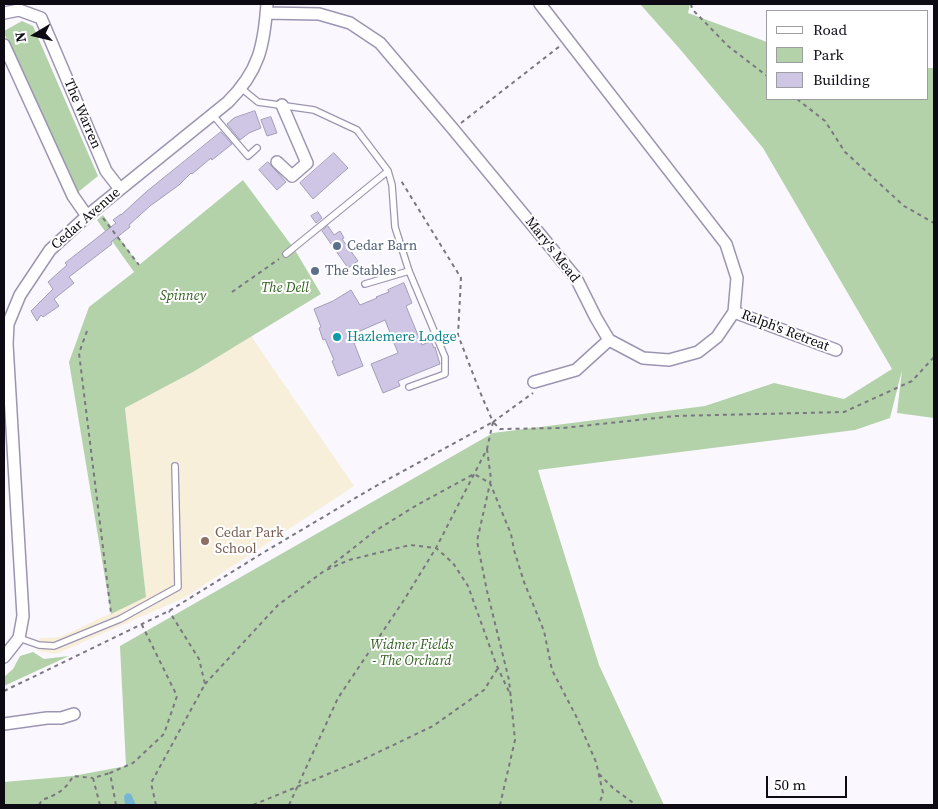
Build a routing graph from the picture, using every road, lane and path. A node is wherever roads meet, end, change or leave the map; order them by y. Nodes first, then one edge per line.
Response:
1 (540, 4) edge
2 (691, 4) edge
3 (266, 8) edge
4 (4, 13) edge
5 (568, 40) junction
6 (4, 45) edge
7 (766, 75) edge
8 (241, 88) junction
9 (797, 100) edge
10 (282, 105) junction
11 (212, 114) junction
12 (453, 129) junction
13 (257, 148) dead end
14 (277, 162) dead end
15 (388, 171) junction
16 (120, 189) junction
17 (91, 213) junction
18 (934, 223) edge
19 (286, 254) joint
20 (139, 265) dead end
21 (409, 272) junction
22 (365, 284) dead end
23 (232, 292) dead end
24 (734, 312) junction
25 (88, 331) dead end
26 (609, 340) junction
27 (836, 350) dead end
28 (934, 357) edge
29 (534, 382) joint
30 (409, 387) dead end
31 (8, 421) edge
32 (493, 422) junction
33 (486, 449) junction
34 (175, 466) dead end
35 (474, 474) junction
36 (490, 482) junction
37 (436, 548) junction
38 (324, 571) junction
39 (169, 612) junction
40 (111, 614) dead end
41 (142, 625) junction
42 (19, 638) junction
43 (4, 657) edge
44 (498, 668) junction
45 (205, 684) junction
46 (4, 691) edge
47 (511, 696) junction
48 (74, 714) dead end
49 (4, 724) edge
50 (110, 773) junction
51 (599, 774) junction
52 (94, 778) junction
53 (297, 787) junction
54 (40, 805) edge
55 (100, 805) edge
56 (116, 805) edge
57 (156, 805) edge
58 (254, 805) edge
59 (288, 805) edge
60 (500, 805) edge
61 (599, 805) edge
62 (636, 805) edge

1 - 5 street
2 - 7 path
3 - 8 street, Cedar Avenue
3 - 12 street, Mary's Mead
4 - 16 street, The Warren
5 - 12 path
5 - 24 street
6 - 17 street
8 - 10 lane
8 - 11 street, Cedar Avenue
9 - 18 path
10 - 14 street
10 - 15 lane
11 - 13 lane
11 - 16 street, Cedar Avenue
12 - 26 street, Mary's Mead
15 - 19 lane
15 - 21 lane
15 - 32 path
16 - 17 street, Cedar Avenue
17 - 20 path
17 - 31 street, Cedar Avenue
19 - 23 path
21 - 22 lane
21 - 30 lane
24 - 26 street
24 - 27 street, Ralph's Retreat
25 - 40 path
26 - 29 street
28 - 32 path
29 - 32 path
31 - 42 street, Cedar Avenue
32 - 33 path
32 - 39 path
33 - 35 path
33 - 36 path
34 - 42 lane
35 - 36 path
35 - 37 path
35 - 38 path
36 - 47 path
36 - 51 path
37 - 38 path
37 - 44 path
37 - 53 path
38 - 45 path
39 - 41 path
39 - 45 path
41 - 46 path
41 - 50 path
42 - 43 street, Cedar Avenue
44 - 47 path
44 - 53 path
45 - 57 path
47 - 60 path
48 - 49 street
50 - 52 path
50 - 56 path
51 - 61 path
51 - 62 path
52 - 54 path
52 - 55 path
53 - 58 path
53 - 59 path

